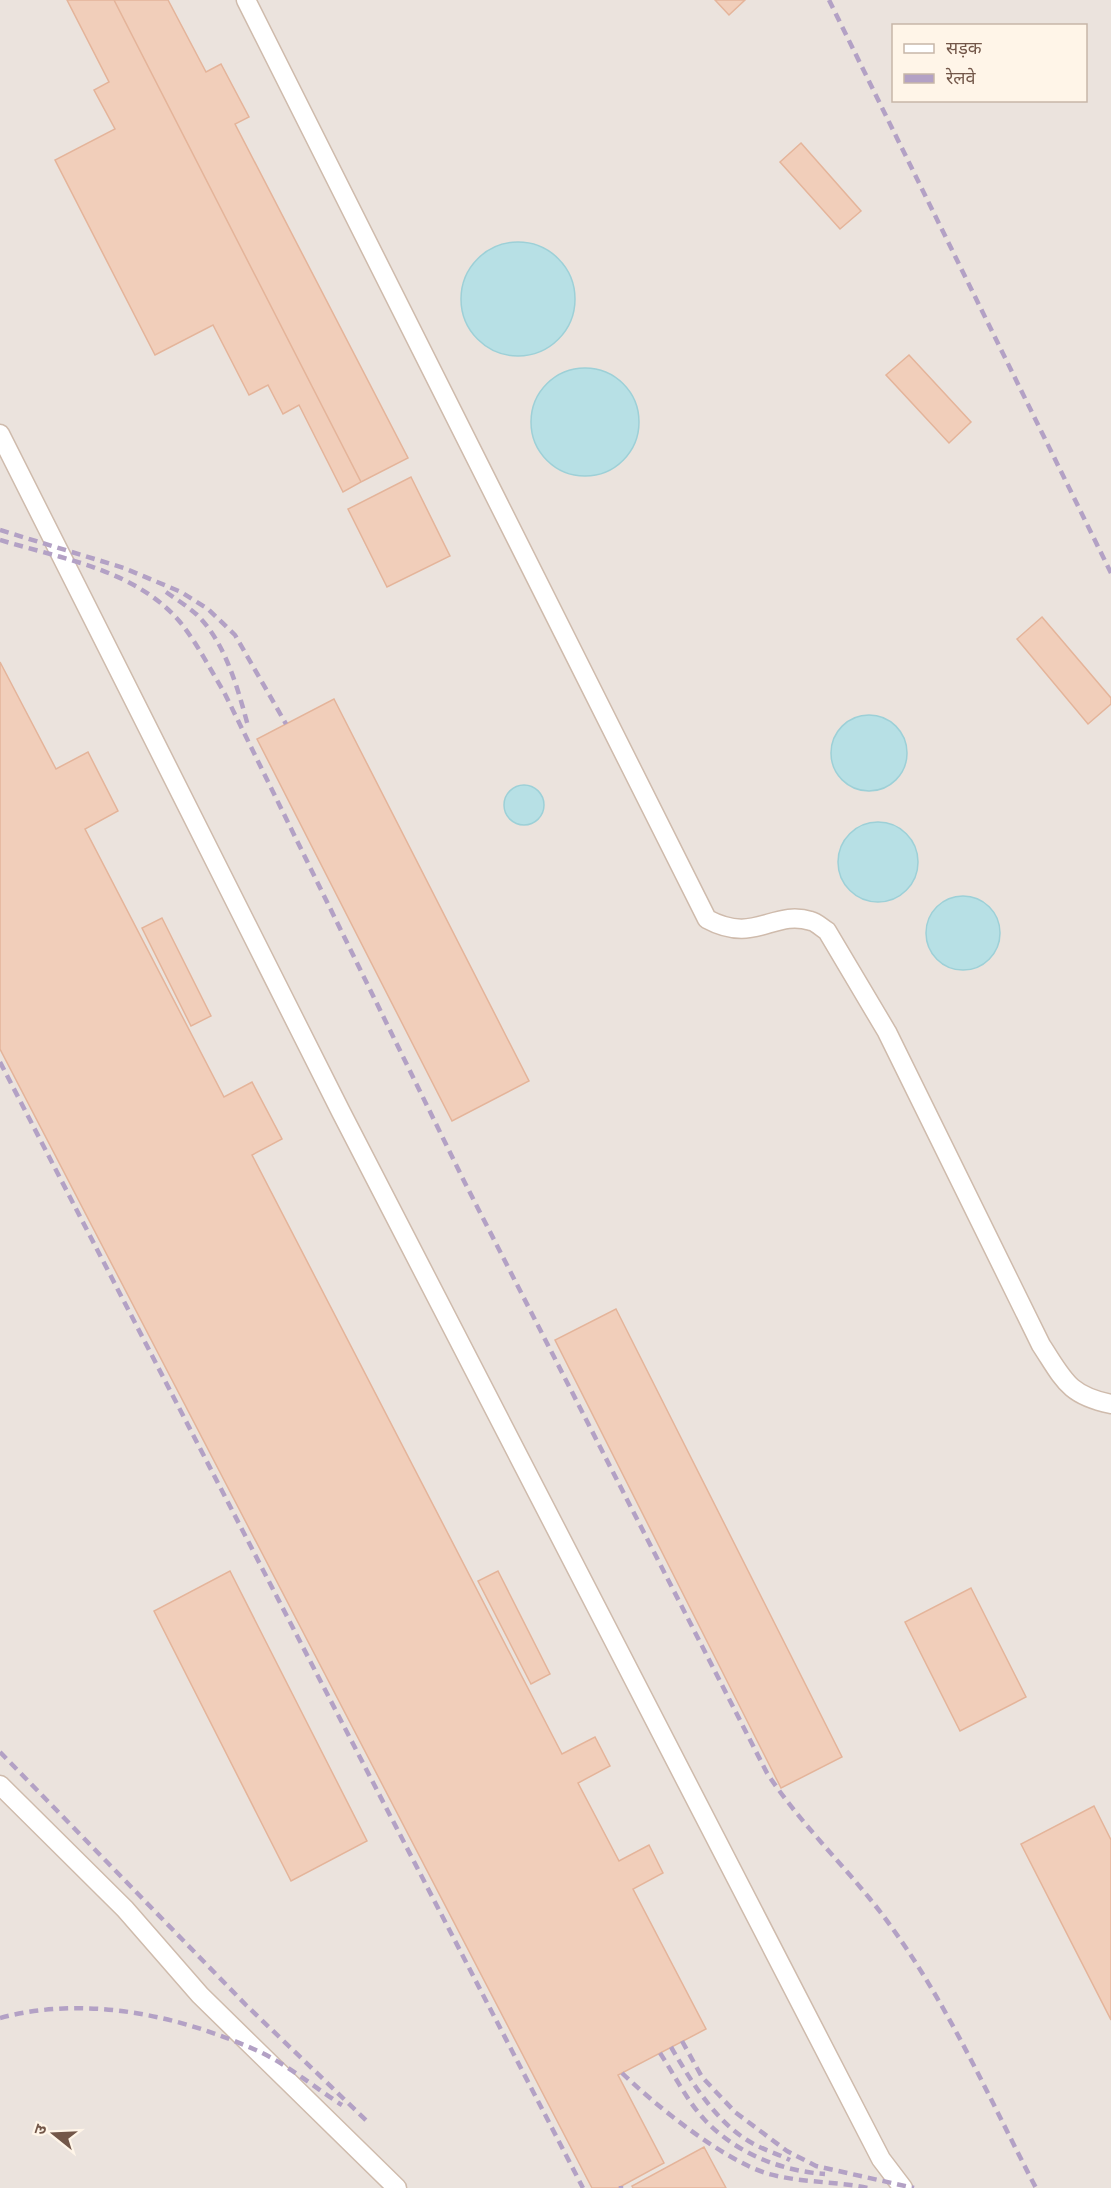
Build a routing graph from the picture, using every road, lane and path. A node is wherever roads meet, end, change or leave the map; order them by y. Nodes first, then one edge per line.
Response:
1 (246, 0) edge
2 (0, 434) edge
3 (1111, 1404) edge
4 (0, 1785) edge
5 (397, 2188) edge
6 (903, 2188) edge

1 - 3 lane
2 - 6 lane
4 - 5 lane

